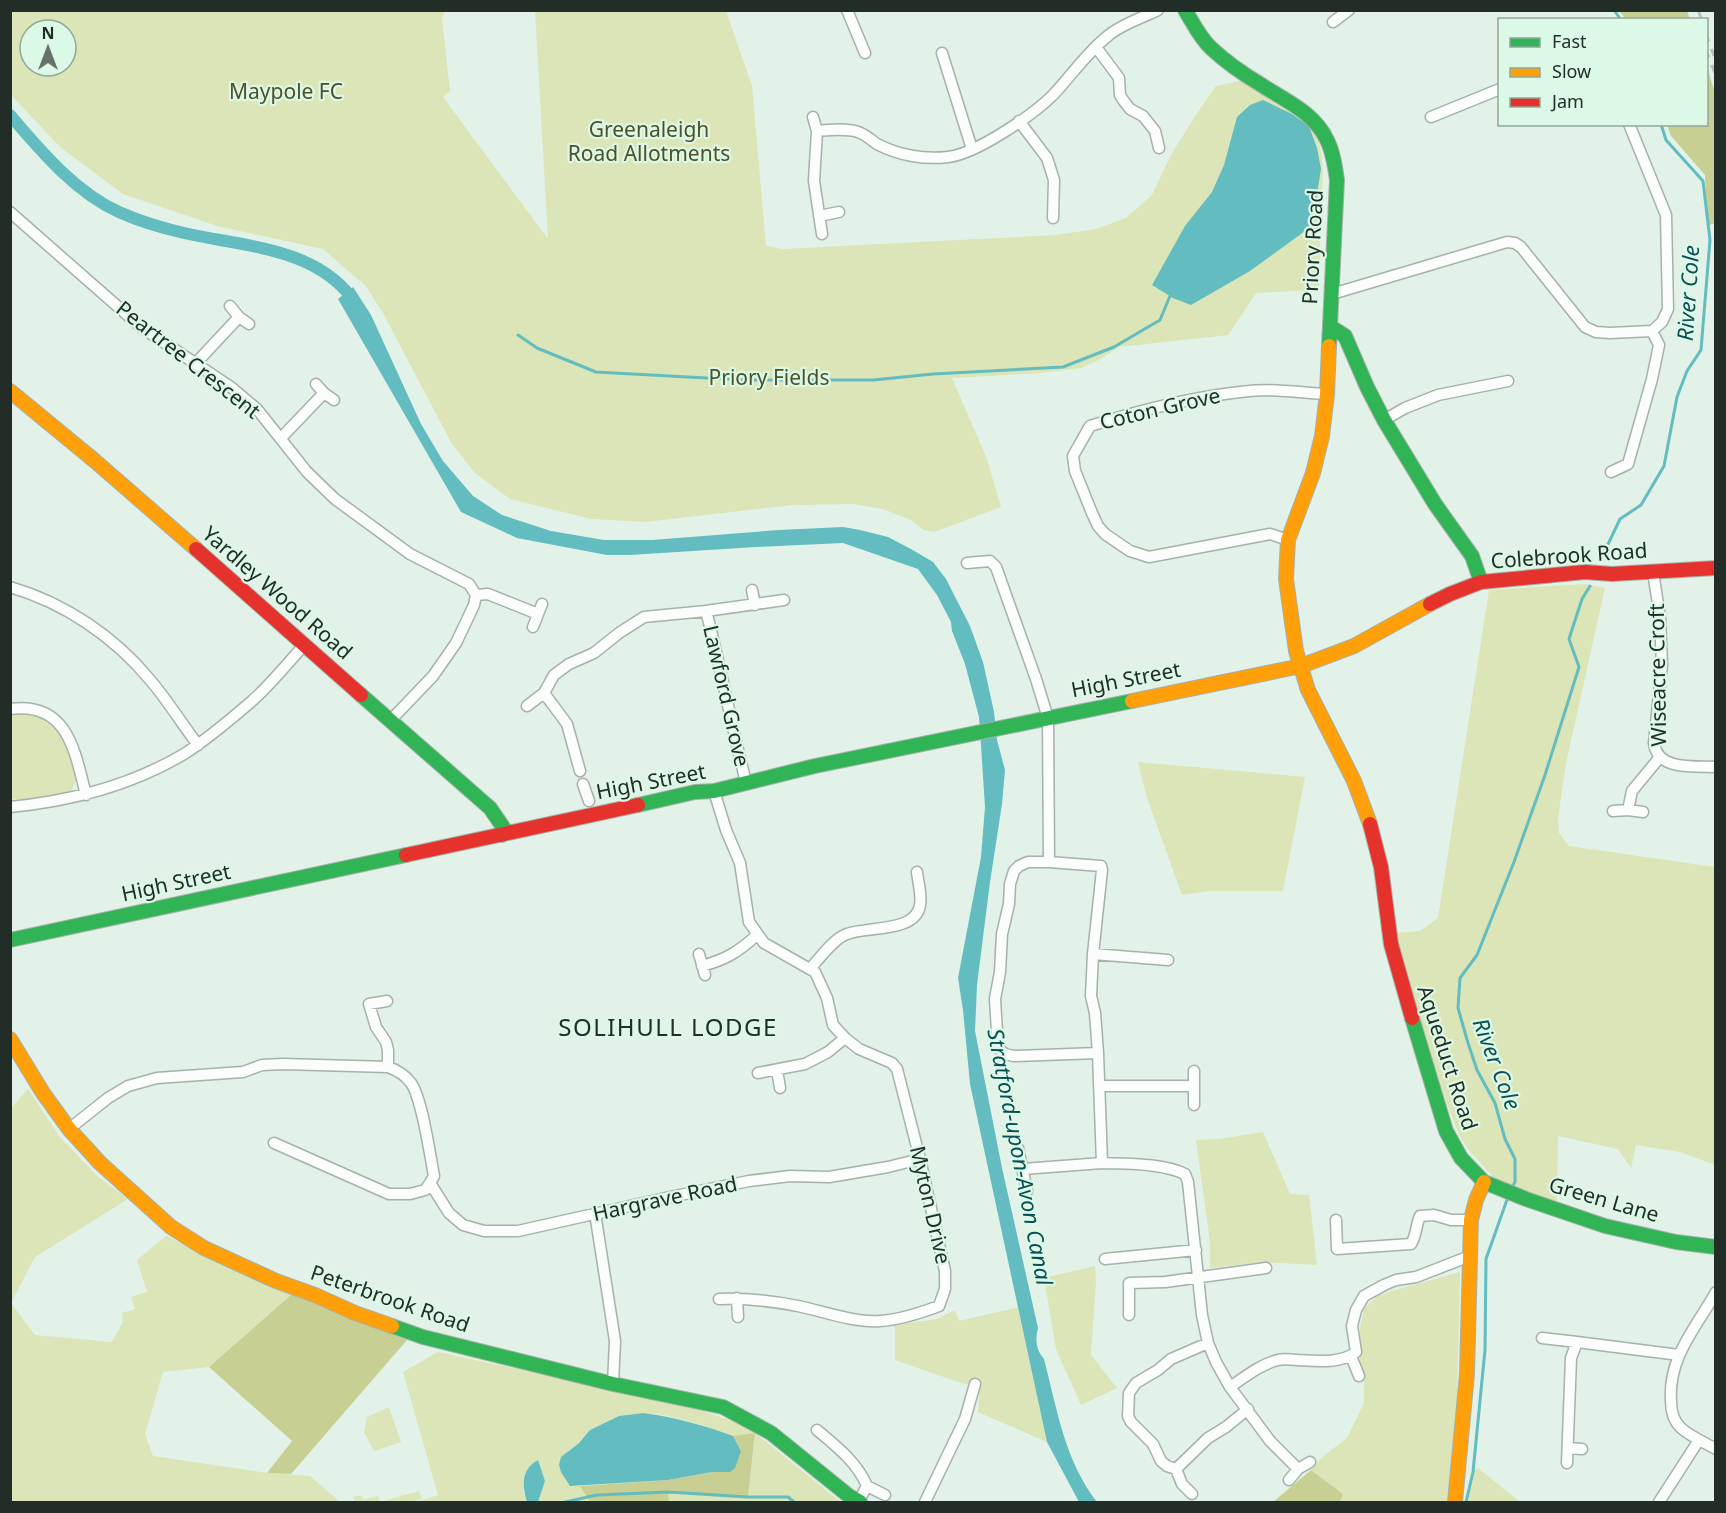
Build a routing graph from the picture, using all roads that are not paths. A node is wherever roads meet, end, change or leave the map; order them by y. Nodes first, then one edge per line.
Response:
1 (847, 10) edge
2 (1158, 10) edge
3 (1185, 10) edge
4 (1349, 10) edge
5 (1333, 22) dead end
6 (1096, 47) junction
7 (865, 53) dead end
8 (942, 53) dead end
9 (1498, 90) edge
10 (813, 117) dead end
11 (1431, 117) dead end
12 (1019, 121) junction
13 (1630, 126) edge
14 (817, 131) junction
15 (1159, 148) dead end
16 (972, 149) junction
17 (10, 212) edge
18 (839, 212) dead end
19 (819, 216) junction
20 (1053, 218) dead end
21 (822, 234) dead end
22 (1332, 294) junction
23 (230, 306) dead end
24 (238, 317) junction
25 (249, 324) dead end
26 (1331, 327) junction
27 (1652, 331) junction
28 (196, 363) junction
29 (1508, 381) dead end
30 (10, 391) edge
31 (1327, 394) junction
32 (334, 400) dead end
33 (1384, 420) junction
34 (280, 438) junction
35 (1611, 472) dead end
36 (1288, 540) junction
37 (967, 563) dead end
38 (1716, 568) edge
39 (1653, 572) junction
40 (1481, 582) junction
41 (10, 587) edge
42 (752, 590) dead end
43 (476, 595) junction
44 (784, 600) dead end
45 (755, 604) junction
46 (706, 611) junction
47 (533, 627) dead end
48 (305, 644) junction
49 (1301, 666) junction
50 (544, 693) junction
51 (527, 706) dead end
52 (10, 710) edge
53 (1048, 718) junction
54 (390, 722) junction
55 (198, 745) junction
56 (1660, 757) junction
57 (1716, 767) edge
58 (580, 771) dead end
59 (746, 782) junction
60 (583, 784) dead end
61 (714, 791) junction
62 (86, 795) junction
63 (589, 801) dead end
64 (10, 807) edge
65 (1628, 810) junction
66 (1613, 811) dead end
67 (1643, 812) dead end
68 (502, 835) junction
69 (1049, 862) junction
70 (917, 872) dead end
71 (757, 935) junction
72 (10, 940) edge
73 (699, 954) dead end
74 (1094, 954) junction
75 (1168, 960) dead end
76 (810, 969) junction
77 (387, 1001) dead end
78 (845, 1038) junction
79 (10, 1039) edge
80 (1098, 1053) junction
81 (388, 1067) junction
82 (777, 1070) junction
83 (1194, 1071) dead end
84 (758, 1073) dead end
85 (1099, 1086) junction
86 (1193, 1086) junction
87 (780, 1088) dead end
88 (1194, 1105) dead end
89 (69, 1129) junction
90 (274, 1143) dead end
91 (1018, 1148) dead end
92 (920, 1159) junction
93 (1102, 1163) junction
94 (1023, 1169) junction
95 (1484, 1182) junction
96 (430, 1183) junction
97 (1027, 1191) dead end
98 (595, 1214) junction
99 (1336, 1220) dead end
100 (1471, 1220) junction
101 (1716, 1247) edge
102 (1196, 1250) junction
103 (1470, 1256) junction
104 (1105, 1259) dead end
105 (1266, 1268) dead end
106 (1199, 1277) junction
107 (1716, 1292) edge
108 (737, 1298) junction
109 (718, 1299) dead end
110 (1129, 1315) dead end
111 (738, 1317) dead end
112 (1542, 1338) dead end
113 (1577, 1342) junction
114 (1208, 1343) junction
115 (1679, 1355) junction
116 (1351, 1356) junction
117 (1359, 1376) dead end
118 (613, 1384) junction
119 (975, 1384) dead end
120 (1230, 1387) junction
121 (1248, 1409) junction
122 (817, 1430) dead end
123 (1699, 1440) junction
124 (1568, 1448) junction
125 (1582, 1449) dead end
126 (1716, 1449) edge
127 (1310, 1462) dead end
128 (1567, 1463) dead end
129 (1176, 1469) junction
130 (1298, 1469) junction
131 (1289, 1480) dead end
132 (867, 1486) junction
133 (885, 1494) dead end
134 (1192, 1494) dead end
135 (859, 1502) edge
136 (925, 1503) edge
137 (1455, 1503) edge
138 (1659, 1503) edge

1 - 7 street
2 - 6 street
3 - 22 street, Priory Road
4 - 5 street
6 - 12 street
6 - 15 street
8 - 16 street
9 - 11 street
10 - 14 street
12 - 16 street
12 - 20 street
13 - 27 street
14 - 16 street
14 - 19 street
17 - 28 street, Peartree Crescent
18 - 19 street
19 - 21 street
22 - 26 street, Priory Road
22 - 27 street
23 - 24 street
24 - 25 street
24 - 28 street
26 - 31 street, Aqueduct Road
26 - 33 street, Priory Road
27 - 35 street
28 - 34 street, Peartree Crescent
29 - 33 street
30 - 48 street, Yardley Wood Road
31 - 36 street, Aqueduct Road
31 - 36 street, Coton Grove
32 - 34 street
33 - 40 street, Priory Road
34 - 43 street, Peartree Crescent
36 - 49 street, Aqueduct Road
37 - 53 street
38 - 39 street, Colebrook Road
39 - 40 street, Colebrook Road
39 - 56 street, Wiseacre Croft
40 - 49 street, Colebrook Road
41 - 55 street
42 - 45 street
43 - 47 street, Peartree Crescent
43 - 54 street
44 - 45 street, Lawford Grove
45 - 46 street, Lawford Grove
46 - 50 street, Lawford Grove
46 - 59 street, Lawford Grove
48 - 54 street, Yardley Wood Road
48 - 55 street
49 - 53 street, High Street
49 - 95 street, Aqueduct Road
50 - 51 street, Lawford Grove
50 - 58 street
52 - 62 street
53 - 59 street, High Street
53 - 69 street
54 - 68 street, Yardley Wood Road
55 - 62 street
56 - 57 street, Wiseacre Croft
56 - 65 street
59 - 61 street, High Street
60 - 63 street
61 - 68 street, High Street
61 - 71 street
62 - 64 street
65 - 66 street
65 - 67 street
68 - 72 street, High Street
69 - 74 street
69 - 80 street
70 - 76 street
71 - 73 street
71 - 76 street, Myton Drive
74 - 75 street
74 - 80 street
76 - 78 street, Myton Drive
77 - 81 street
78 - 82 street
78 - 92 street, Myton Drive
79 - 89 street, Peterbrook Road
80 - 85 street
81 - 89 street
81 - 96 street
82 - 84 street
82 - 87 street
83 - 86 street
85 - 86 street
85 - 93 street
86 - 88 street
89 - 118 street, Peterbrook Road
90 - 96 street
91 - 94 street
92 - 98 street, Hargrave Road
92 - 108 street, Myton Drive
93 - 94 street
93 - 102 street
94 - 97 street
95 - 100 street
95 - 101 street, Green Lane
96 - 98 street, Hargrave Road
98 - 118 street
99 - 100 street
100 - 103 street
102 - 104 street
102 - 106 street
103 - 116 street
103 - 137 street
105 - 106 street
106 - 110 street
106 - 114 street
107 - 115 street
108 - 109 street, Myton Drive
108 - 111 street
112 - 113 street
113 - 115 street
113 - 124 street
114 - 120 street
114 - 129 street
115 - 123 street
116 - 117 street
116 - 120 street
118 - 135 street, Peterbrook Road
119 - 136 street
120 - 121 street
121 - 129 street
121 - 130 street
122 - 132 street
123 - 126 street
123 - 138 street
124 - 125 street
124 - 128 street
127 - 130 street
129 - 134 street
130 - 131 street
132 - 133 street
132 - 135 street, Peterbrook Road

